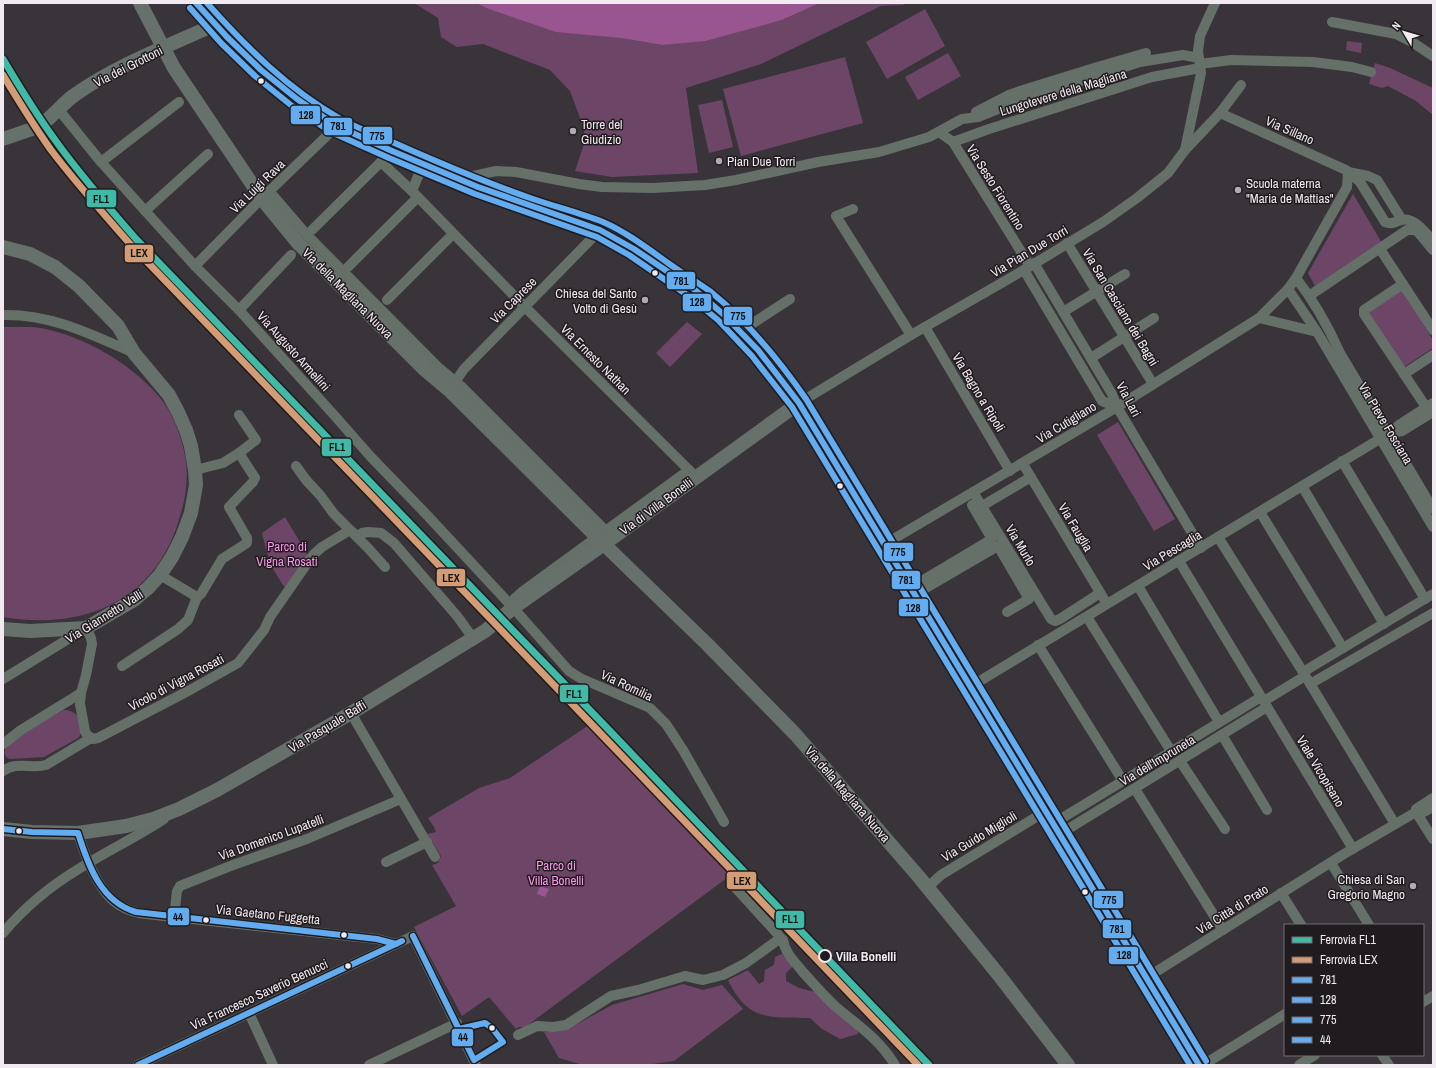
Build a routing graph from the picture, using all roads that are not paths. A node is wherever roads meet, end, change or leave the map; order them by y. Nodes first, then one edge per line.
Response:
1 (140, 3) edge
2 (196, 3) edge
3 (200, 3) edge
4 (1215, 3) edge
5 (1332, 22) dead end
6 (216, 24) junction
7 (163, 48) junction
8 (1433, 56) edge
9 (1200, 63) junction
10 (1370, 72) dead end
11 (1241, 85) dead end
12 (179, 102) dead end
13 (59, 110) junction
14 (1220, 114) junction
15 (337, 126) junction
16 (939, 132) junction
17 (3, 139) edge
18 (953, 142) junction
19 (1185, 150) junction
20 (392, 151) junction
21 (208, 154) dead end
22 (101, 162) junction
23 (381, 162) junction
24 (423, 164) junction
25 (1348, 172) junction
26 (458, 180) junction
27 (414, 195) junction
28 (266, 196) junction
29 (853, 209) dead end
30 (145, 210) junction
31 (1402, 220) junction
32 (312, 230) dead end
33 (600, 230) junction
34 (453, 234) junction
35 (1433, 240) edge
36 (1067, 243) junction
37 (3, 247) edge
38 (1380, 249) junction
39 (1433, 250) edge
40 (291, 255) dead end
41 (195, 266) junction
42 (348, 266) dead end
43 (1029, 266) junction
44 (1125, 274) dead end
45 (1296, 278) junction
46 (1403, 284) junction
47 (1288, 289) junction
48 (1096, 292) junction
49 (1310, 296) junction
50 (790, 299) dead end
51 (387, 300) dead end
52 (525, 307) junction
53 (239, 310) junction
54 (1064, 312) junction
55 (3, 315) edge
56 (1154, 318) dead end
57 (1259, 318) junction
58 (924, 327) junction
59 (1433, 330) edge
60 (741, 331) junction
61 (1317, 332) junction
62 (911, 335) junction
63 (1124, 337) junction
64 (134, 353) junction
65 (1433, 355) edge
66 (1091, 358) junction
67 (1404, 374) junction
68 (1153, 384) junction
69 (453, 386) junction
70 (799, 403) junction
71 (1117, 407) junction
72 (1431, 407) edge
73 (239, 415) dead end
74 (1384, 436) junction
75 (239, 453) junction
76 (1342, 461) junction
77 (1023, 464) junction
78 (296, 466) dead end
79 (195, 470) junction
80 (1010, 471) junction
81 (693, 473) junction
82 (1030, 477) junction
83 (1302, 486) junction
84 (973, 492) junction
85 (972, 505) dead end
86 (982, 506) junction
87 (1433, 510) edge
88 (1260, 512) junction
89 (1433, 527) edge
90 (356, 533) junction
91 (1218, 537) junction
92 (602, 538) junction
93 (884, 544) junction
94 (1201, 548) junction
95 (1179, 561) junction
96 (385, 568) dead end
97 (160, 575) junction
98 (1138, 586) junction
99 (912, 591) junction
100 (1100, 594) junction
101 (197, 597) junction
102 (1429, 597) edge
103 (1107, 604) junction
104 (513, 608) junction
105 (1007, 612) dead end
106 (1433, 613) edge
107 (1087, 617) junction
108 (1384, 624) junction
109 (86, 628) junction
110 (3, 629) edge
111 (473, 638) junction
112 (1038, 645) junction
113 (1343, 648) junction
114 (122, 666) dead end
115 (1306, 678) junction
116 (3, 679) edge
117 (970, 687) junction
118 (81, 693) junction
119 (1264, 702) junction
120 (351, 713) junction
121 (1219, 722) junction
122 (1222, 735) junction
123 (91, 738) junction
124 (3, 744) edge
125 (1171, 751) junction
126 (1180, 761) junction
127 (5, 766) edge
128 (1123, 781) junction
129 (1135, 789) junction
130 (1433, 798) edge
131 (401, 799) junction
132 (1433, 807) edge
133 (179, 809) junction
134 (1267, 810) dead end
135 (1046, 811) junction
136 (1416, 812) junction
137 (724, 822) dead end
138 (1395, 824) junction
139 (1057, 828) junction
140 (3, 829) edge
141 (1225, 829) dead end
142 (78, 833) junction
143 (1433, 839) edge
144 (427, 842) junction
145 (1352, 849) junction
146 (435, 857) dead end
147 (89, 862) junction
148 (386, 862) dead end
149 (1331, 863) junction
150 (732, 884) dead end
151 (928, 887) junction
152 (1281, 893) junction
153 (174, 917) junction
154 (1300, 924) edge
155 (1368, 924) edge
156 (1224, 930) junction
157 (3, 933) edge
158 (783, 940) junction
159 (396, 944) junction
160 (1146, 978) junction
161 (1433, 996) edge
162 (1424, 1001) edge
163 (249, 1013) junction
164 (1284, 1015) edge
165 (456, 1023) junction
166 (518, 1035) dead end
167 (1313, 1056) edge
168 (1383, 1056) edge
169 (138, 1065) edge
170 (273, 1065) edge
171 (369, 1065) edge
172 (476, 1065) edge
173 (895, 1065) edge
174 (1068, 1065) edge
175 (1199, 1065) edge
176 (1203, 1065) edge
177 (1299, 1065) edge
178 (1389, 1065) edge

1 - 7 main road, Via della Magliana Nuova
2 - 6 main road
3 - 6 main road
4 - 9 street
5 - 8 street
6 - 7 main road, Via dei Grottoni
6 - 15 main road
7 - 13 main road, Via dei Grottoni
7 - 28 main road, Via della Magliana Nuova
9 - 10 street, Lungotevere della Magliana
9 - 16 street, Lungotevere della Magliana
9 - 18 street, Lungotevere della Magliana
9 - 19 street
11 - 14 street, Via Pian Due Torri
12 - 22 street
13 - 17 main road, Via dei Grottoni
13 - 22 street, Via Augusto Armellini
14 - 19 street, Via Pian Due Torri
14 - 25 street, Via Sillano
15 - 20 main road
15 - 28 street, Via Luigi Rava
16 - 18 street
16 - 26 street, Lungotevere della Magliana
18 - 43 street, Via Sesto Fiorentino
19 - 36 street, Via Pian Due Torri
20 - 23 street
20 - 24 main road
21 - 30 street
22 - 30 street, Via Augusto Armellini
23 - 27 street, Via Ernesto Nathan
23 - 32 street
24 - 26 main road
24 - 27 street
25 - 31 street, Via Sillano
25 - 31 street, Via Sillano
25 - 45 street, Via Cutigliano
26 - 33 main road
27 - 34 street, Via Ernesto Nathan
27 - 42 street
28 - 41 street, Via Luigi Rava
28 - 69 main road, Via della Magliana Nuova
29 - 62 street
30 - 41 street, Via Augusto Armellini
31 - 35 street
33 - 52 street, Via Caprese
33 - 60 main road
34 - 51 street
34 - 52 street, Via Ernesto Nathan
36 - 43 street, Via Pian Due Torri
36 - 48 street, Via San Casciano dei Bagni
37 - 64 main road
38 - 39 street
38 - 46 street
38 - 49 street
40 - 53 street
41 - 53 street, Via Augusto Armellini
43 - 54 street, Via Lari
43 - 58 street, Via Pian Due Torri
43 - 71 street
44 - 48 street
45 - 47 street, Via Cutigliano
45 - 49 street, Via Pieve Fosciana
46 - 59 street
46 - 67 street
47 - 57 street, Via Cutigliano
47 - 61 street, Via Pieve Fosciana
48 - 54 street
48 - 63 street, Via San Casciano dei Bagni
49 - 74 street, Via Pieve Fosciana
50 - 60 street
52 - 69 street, Via Caprese
52 - 81 street, Via Ernesto Nathan
53 - 104 street, Via Augusto Armellini
54 - 66 street, Via Lari
55 - 64 street, Via Giannetto Valli
56 - 63 street
57 - 61 street
57 - 68 street, Via Cutigliano
58 - 62 street, Via Pian Due Torri
58 - 80 street, Via Bagno a Ripoli
60 - 70 main road
61 - 74 street, Via Pieve Fosciana
62 - 70 street, Via Pian Due Torri
63 - 66 street
63 - 68 street, Via San Casciano dei Bagni
64 - 79 main road, Via Giannetto Valli
65 - 67 street
66 - 71 street, Via Lari
67 - 72 street
68 - 71 street, Via Cutigliano
69 - 92 main road, Via della Magliana Nuova
70 - 81 main road, Via di Villa Bonelli
70 - 93 main road
71 - 77 street, Via Cutigliano
71 - 94 street, Via Lari
72 - 74 street, Via Pescaglia
73 - 75 street
74 - 76 street, Via Pescaglia
74 - 87 street, Via Pieve Fosciana
74 - 89 street, Via Pieve Fosciana
75 - 79 street
75 - 101 street
76 - 83 street, Via Pescaglia
76 - 102 street
77 - 80 street, Via Cutigliano
77 - 82 street, Via Fauglia
78 - 90 street
79 - 97 main road, Via Giannetto Valli
80 - 84 street, Via Cutigliano
81 - 92 main road, Via di Villa Bonelli
82 - 86 street
82 - 100 street, Via Fauglia
83 - 88 street, Via Pescaglia
83 - 108 street
84 - 86 street, Via Murlo
84 - 93 street, Via Cutigliano
85 - 99 street
86 - 100 street, Via Murlo
88 - 91 street, Via Pescaglia
88 - 113 street
90 - 96 street
90 - 111 street
90 - 123 street, Vicolo di Vigna Rosati
91 - 94 street, Via Pescaglia
91 - 115 street
92 - 104 main road, Via di Villa Bonelli
92 - 151 main road, Via della Magliana Nuova
93 - 99 main road
94 - 95 street, Via Pescaglia
95 - 98 street, Via Pescaglia
95 - 119 street, Viale Vicopisano
97 - 101 street
97 - 109 main road, Via Giannetto Valli
98 - 103 street, Via Pescaglia
98 - 121 street
99 - 105 street
99 - 117 main road
100 - 103 street, Via Fauglia
101 - 114 street
102 - 108 street, Via dell'Impruneta
103 - 107 street, Via Pescaglia
104 - 111 main road, Via di Villa Bonelli
104 - 137 street, Via Romilia
106 - 115 street, Via dell'Impruneta
107 - 112 street, Via Pescaglia
107 - 125 street
108 - 113 street, Via dell'Impruneta
109 - 110 main road
109 - 116 street, Via Giannetto Valli
109 - 118 street
111 - 120 main road, Via Pasquale Baffi
112 - 117 street, Via Pescaglia
112 - 128 street
113 - 115 street, Via dell'Impruneta
115 - 119 street, Via dell'Impruneta
115 - 138 street
117 - 135 main road
118 - 123 street
118 - 124 street
119 - 121 street, Via dell'Impruneta
119 - 122 street, Via dell'Impruneta
119 - 145 street, Viale Vicopisano
120 - 131 street
120 - 133 main road, Via Pasquale Baffi
121 - 125 street, Via dell'Impruneta
122 - 126 street, Via dell'Impruneta
122 - 134 street
123 - 127 street, Vicolo di Vigna Rosati
125 - 128 street, Via dell'Impruneta
126 - 129 street, Via dell'Impruneta
126 - 141 street
128 - 139 street, Via dell'Impruneta
129 - 139 street, Via dell'Impruneta
129 - 156 street
130 - 136 street
131 - 144 street
131 - 153 street, Via Domenico Lupatelli
132 - 136 street
133 - 142 main road, Via Pasquale Baffi
133 - 147 street
135 - 139 main road
135 - 151 street, Via Guido Miglioli
136 - 138 street, Via Città di Prato
136 - 143 street
138 - 145 street, Via Città di Prato
139 - 160 main road
140 - 142 main road, Via Pasquale Baffi
142 - 147 street, Via Gaetano Fuggetta
144 - 146 street
144 - 148 street
145 - 149 street, Via Città di Prato
147 - 153 street, Via Gaetano Fuggetta
147 - 157 street
149 - 152 street, Via Città di Prato
149 - 155 street
150 - 158 street
151 - 174 main road, Via della Magliana Nuova
152 - 154 street
152 - 156 street, Via Città di Prato
153 - 159 street, Via Gaetano Fuggetta
156 - 160 street, Via Città di Prato
158 - 166 street
158 - 173 street
159 - 163 street, Via Francesco Saverio Benucci
159 - 165 street, Via Francesco Saverio Benucci
160 - 175 main road
161 - 162 street
163 - 169 street, Via Francesco Saverio Benucci
163 - 170 street
164 - 176 street
165 - 171 street
165 - 172 street
167 - 177 street
168 - 178 street

